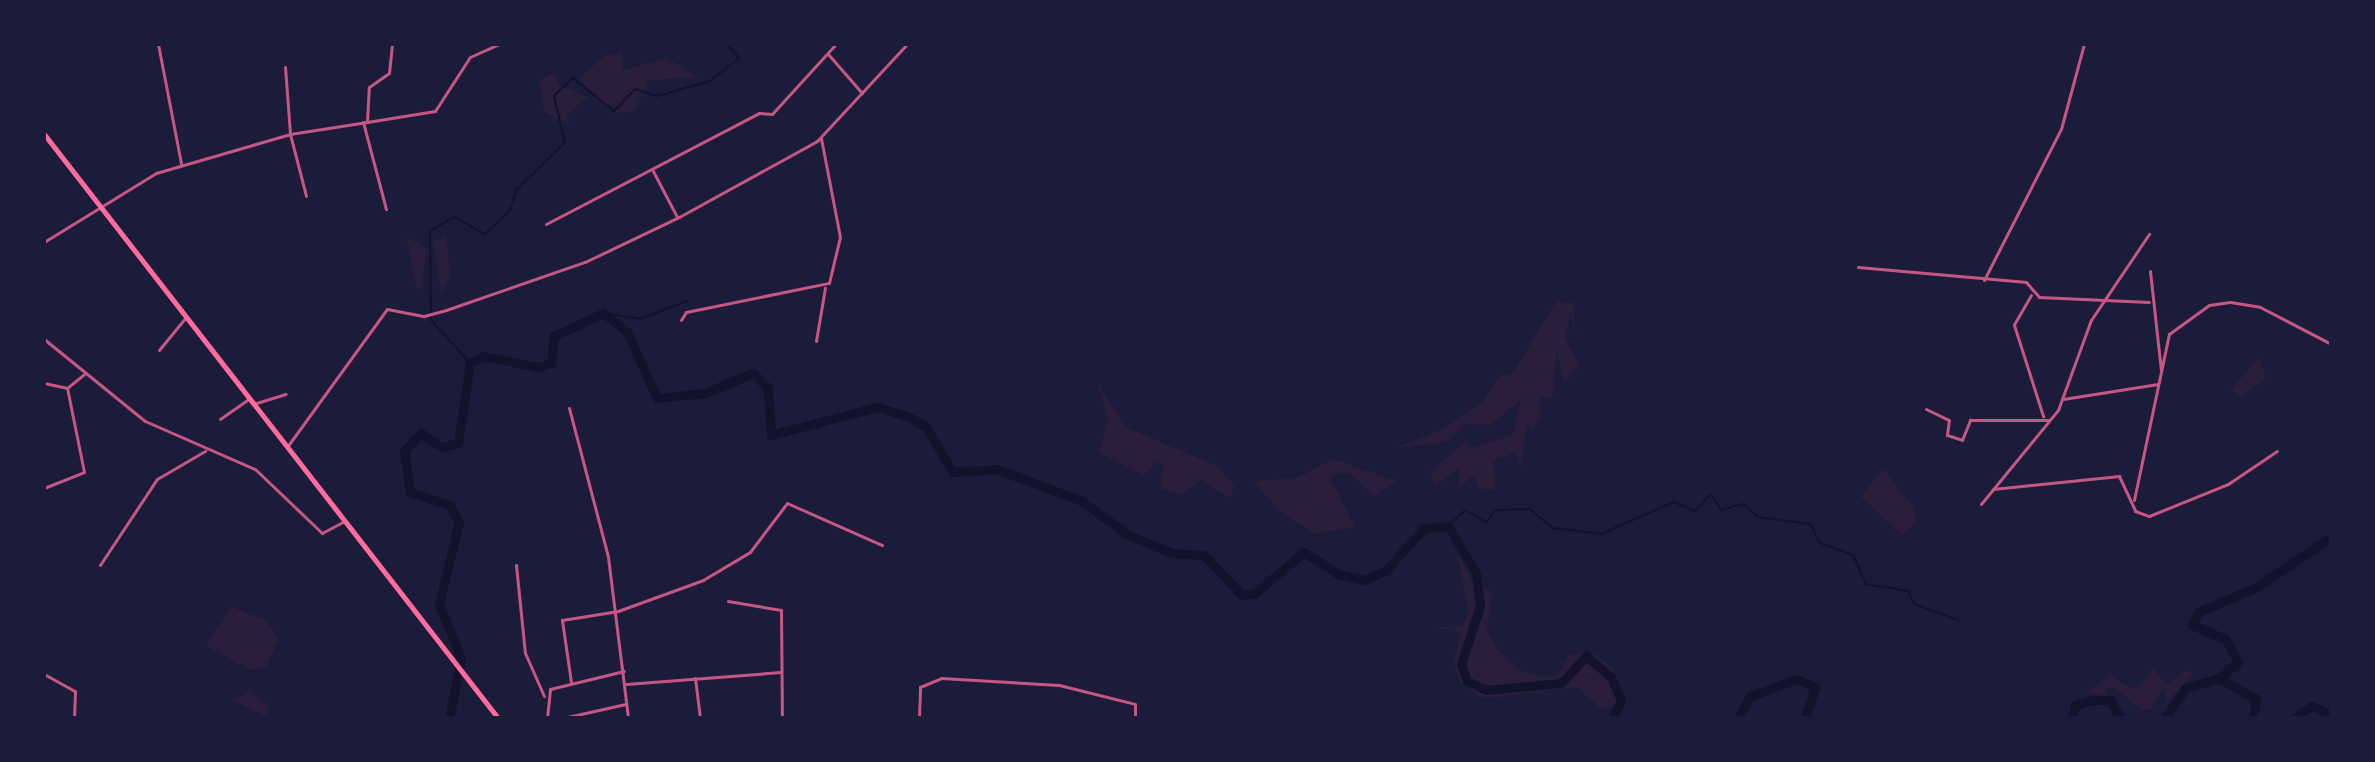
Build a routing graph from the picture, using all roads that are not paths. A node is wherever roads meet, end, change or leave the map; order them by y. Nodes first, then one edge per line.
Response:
1 (158, 44) edge
2 (392, 44) edge
3 (499, 44) edge
4 (836, 44) edge
5 (907, 44) edge
6 (2084, 44) edge
7 (827, 53) junction
8 (285, 67) dead end
9 (862, 93) junction
10 (365, 122) junction
11 (44, 134) edge
12 (290, 134) junction
13 (821, 138) junction
14 (181, 164) junction
15 (653, 171) junction
16 (306, 196) dead end
17 (101, 208) junction
18 (386, 209) dead end
19 (677, 218) junction
20 (546, 224) dead end
21 (2149, 234) dead end
22 (44, 242) edge
23 (1858, 267) dead end
24 (2150, 271) dead end
25 (1984, 280) junction
26 (825, 288) junction
27 (2031, 295) junction
28 (2104, 297) junction
29 (2149, 302) junction
30 (186, 317) junction
31 (681, 320) dead end
32 (44, 339) edge
33 (816, 341) dead end
34 (2331, 344) edge
35 (159, 350) dead end
36 (2161, 370) junction
37 (84, 374) junction
38 (44, 383) edge
39 (2158, 384) junction
40 (67, 388) junction
41 (285, 394) dead end
42 (2063, 398) junction
43 (251, 402) junction
44 (569, 408) dead end
45 (1926, 409) dead end
46 (2043, 416) junction
47 (220, 419) dead end
48 (2049, 420) junction
49 (287, 447) junction
50 (205, 451) junction
51 (2277, 451) dead end
52 (44, 488) edge
53 (1993, 489) junction
54 (2134, 500) junction
55 (1981, 504) dead end
56 (345, 521) junction
57 (882, 545) dead end
58 (100, 565) dead end
59 (516, 565) dead end
60 (728, 601) dead end
61 (618, 611) junction
62 (624, 671) junction
63 (781, 672) junction
64 (44, 674) edge
65 (695, 678) junction
66 (571, 682) junction
67 (624, 684) junction
68 (544, 696) junction
69 (625, 704) junction
70 (74, 718) edge
71 (498, 718) edge
72 (547, 718) edge
73 (563, 718) edge
74 (628, 718) edge
75 (700, 718) edge
76 (782, 718) edge
77 (919, 718) edge
78 (1135, 718) edge

1 - 14 street
2 - 10 street
3 - 10 street
4 - 7 street
5 - 9 street
6 - 25 street
7 - 9 street
7 - 15 street
8 - 12 street
9 - 13 street
10 - 12 street
10 - 18 street
11 - 17 main road
12 - 14 street
12 - 16 street
13 - 19 street
13 - 26 street
14 - 17 street
15 - 19 street
15 - 20 street
17 - 22 street
17 - 30 main road
19 - 49 street
21 - 28 street
23 - 25 street
24 - 29 street
25 - 27 street
26 - 31 street
26 - 33 street
27 - 28 street
27 - 46 street
28 - 29 street
28 - 42 street
29 - 36 street
30 - 35 street
30 - 43 main road
32 - 37 street
34 - 36 street
36 - 39 street
37 - 40 street
37 - 50 street
38 - 40 street
39 - 42 street
39 - 54 street
40 - 52 street
41 - 43 street
42 - 48 street
43 - 47 street
43 - 49 main road
44 - 61 street
45 - 46 street
46 - 48 street
48 - 53 street
49 - 56 main road
50 - 56 street
50 - 58 street
51 - 54 street
53 - 54 street
53 - 55 street
56 - 71 main road
57 - 61 street
59 - 68 street
60 - 63 street
61 - 62 street
61 - 66 street
62 - 66 street
62 - 67 street
63 - 65 street
63 - 76 street
64 - 70 street
65 - 67 street
65 - 75 street
66 - 68 street
67 - 69 street
68 - 72 street
69 - 73 street
69 - 74 street
77 - 78 street

